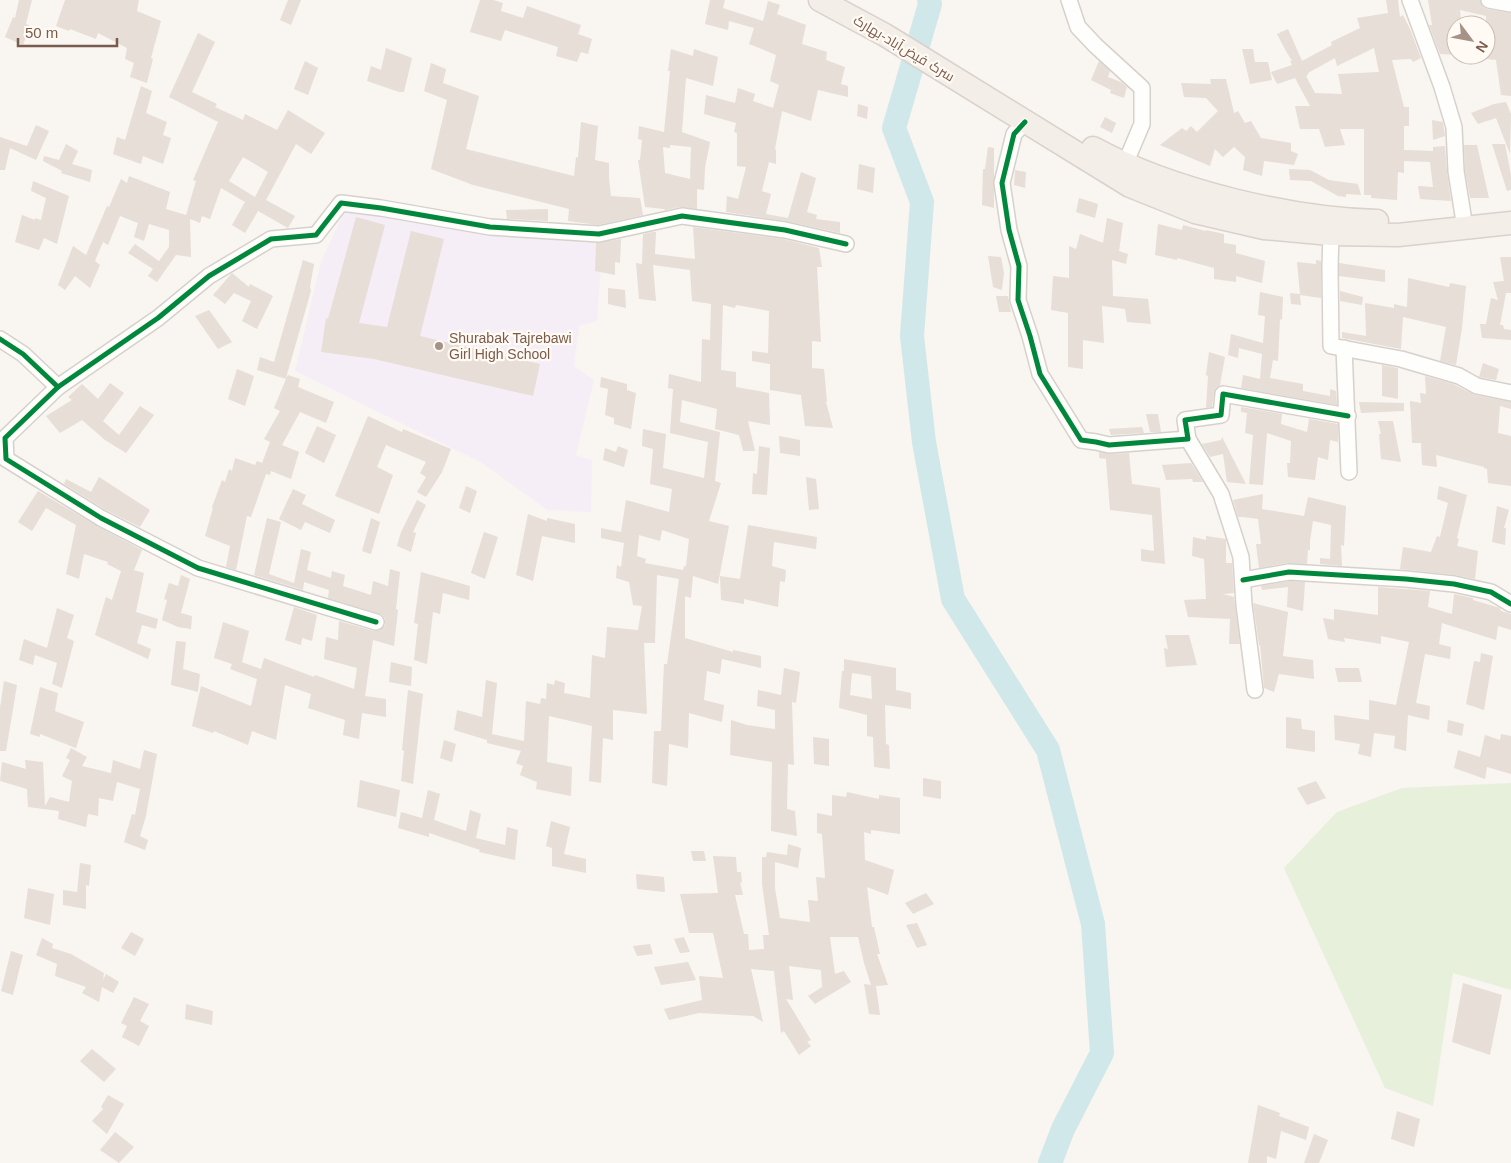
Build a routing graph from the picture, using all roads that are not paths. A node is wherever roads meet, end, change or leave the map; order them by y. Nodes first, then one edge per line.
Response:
1 (820, 0) edge
2 (849, 0) edge
3 (1069, 0) edge
4 (1410, 0) edge
5 (1489, 0) edge
6 (1511, 4) edge
7 (886, 29) junction
8 (989, 93) junction
9 (1025, 122) junction
10 (1130, 176) junction
11 (1511, 211) edge
12 (1464, 223) junction
13 (1511, 223) edge
14 (1331, 234) junction
15 (846, 244) dead end
16 (0, 339) edge
17 (1344, 348) junction
18 (58, 387) junction
19 (1511, 394) edge
20 (1348, 416) junction
21 (1188, 439) junction
22 (1350, 472) dead end
23 (1243, 580) junction
24 (1511, 604) edge
25 (376, 622) dead end
26 (1255, 690) dead end

1 - 7 main road, سرک فیض‌آباد-بهارک
2 - 7 main road, سرک فیض‌آباد-بهارک
3 - 10 street
4 - 12 street
5 - 6 street
7 - 8 main road, سرک فیض‌آباد-بهارک
8 - 9 main road
8 - 10 main road
9 - 10 main road
9 - 21 street
10 - 12 main road
10 - 14 main road
11 - 12 main road
12 - 13 main road
12 - 14 main road
14 - 17 street
15 - 18 street
16 - 18 street
17 - 19 street
17 - 20 street
18 - 25 street
20 - 21 street
20 - 22 street
21 - 23 street
23 - 24 street
23 - 26 street

